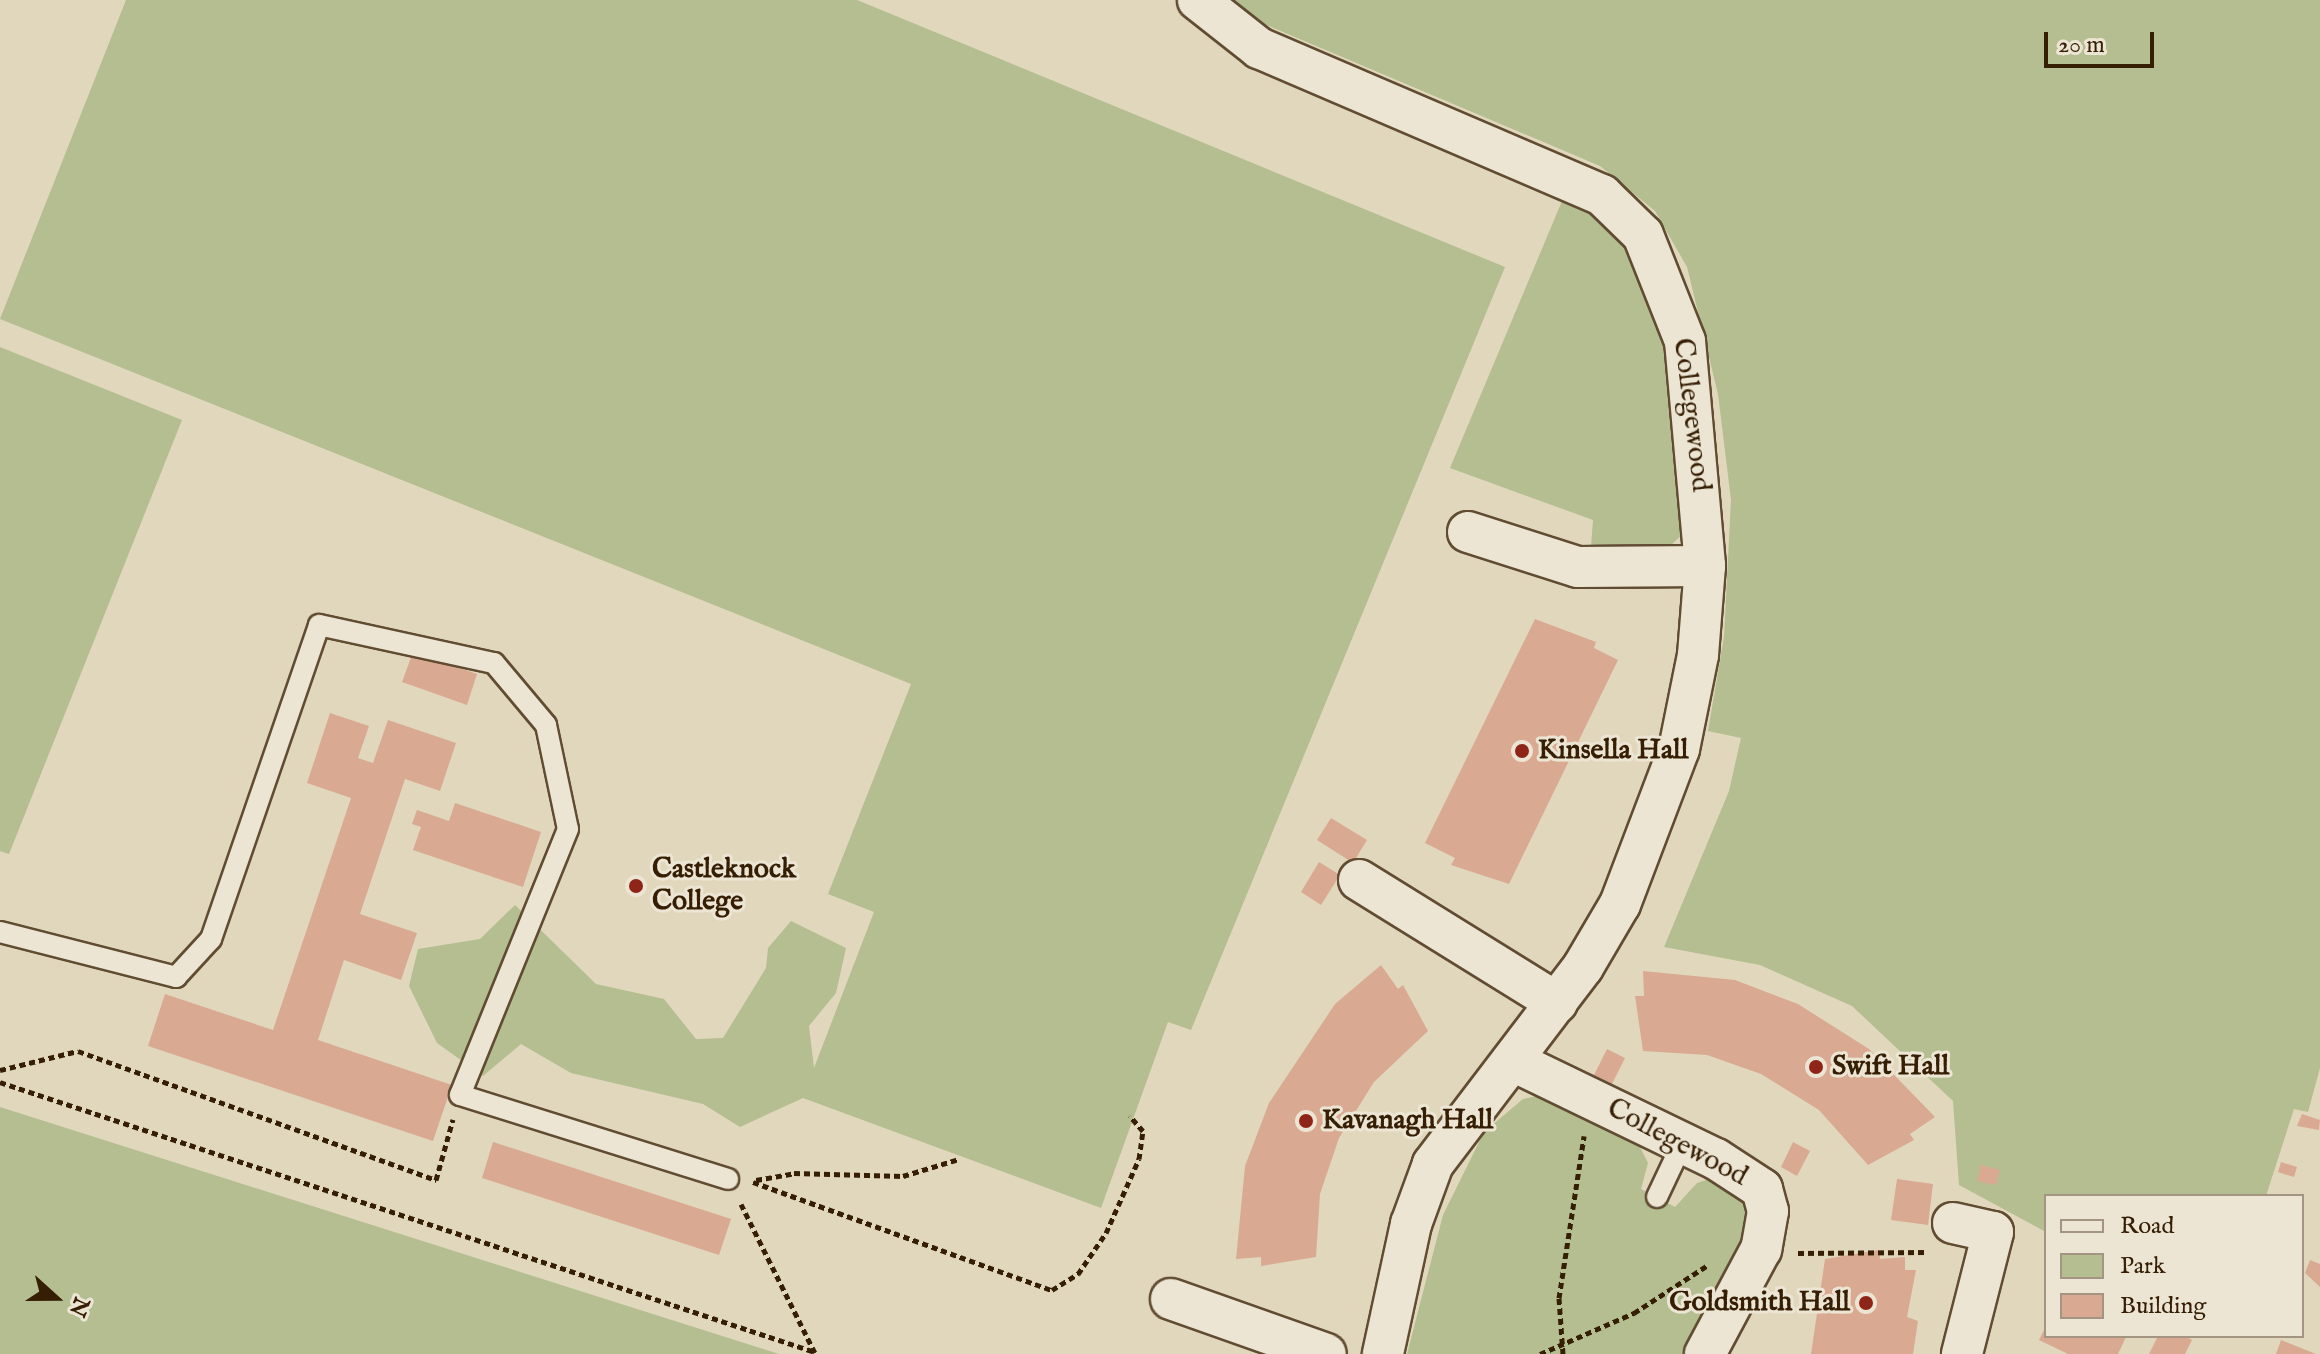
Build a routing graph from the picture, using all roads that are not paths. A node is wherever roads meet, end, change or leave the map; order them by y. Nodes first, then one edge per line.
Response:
1 (1198, 0) edge
2 (1468, 532) dead end
3 (1705, 566) junction
4 (1359, 880) dead end
5 (0, 932) edge
6 (1557, 1003) junction
7 (1515, 1062) junction
8 (1683, 1142) junction
9 (728, 1179) road end
10 (1657, 1197) dead end
11 (1953, 1223) dead end
12 (1171, 1299) dead end
13 (1326, 1354) edge
14 (1383, 1354) edge
15 (1705, 1354) edge
16 (1962, 1354) edge

1 - 3 street, Collegewood
2 - 3 street
3 - 6 street, Collegewood
4 - 6 street
5 - 9 lane
6 - 7 street, Collegewood
7 - 8 street, Collegewood
7 - 14 street, Collegewood
8 - 10 lane
8 - 15 street, Collegewood
11 - 16 street
12 - 13 street

